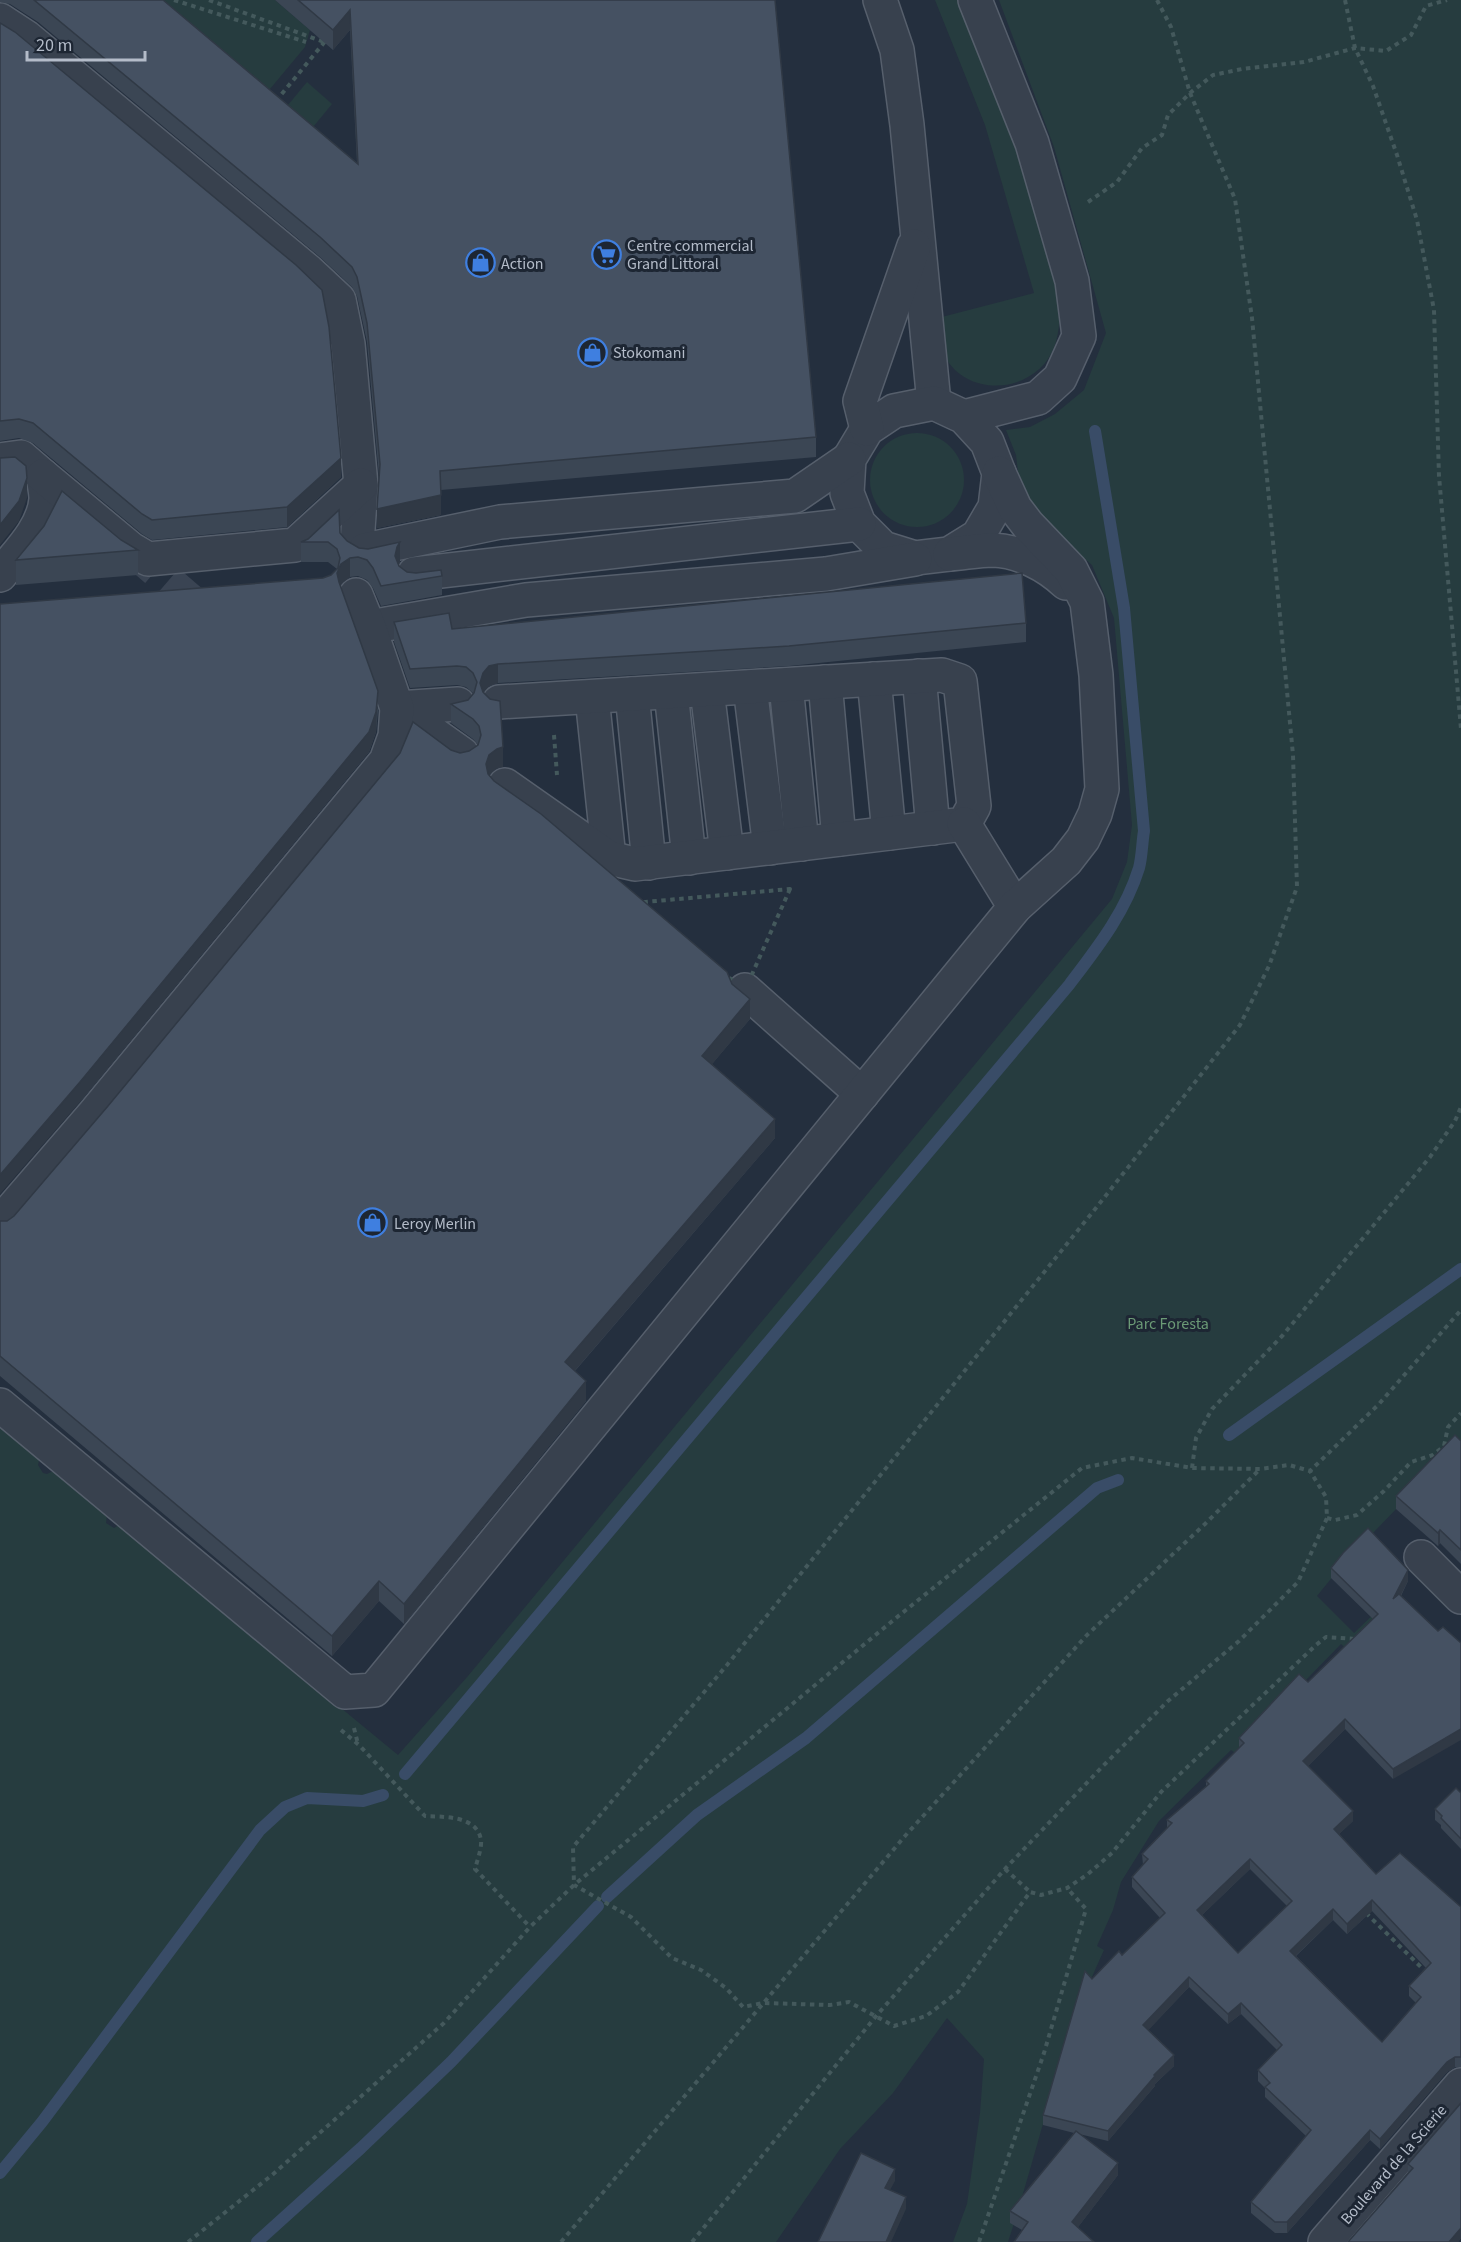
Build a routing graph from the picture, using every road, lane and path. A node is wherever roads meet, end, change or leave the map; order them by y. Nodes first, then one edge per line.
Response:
1 (174, 0) edge
2 (209, 0) edge
3 (880, 0) edge
4 (975, 0) edge
5 (1157, 0) edge
6 (1345, 0) edge
7 (1447, 0) edge
8 (0, 20) edge
9 (332, 34) edge
10 (306, 42) dead end
11 (325, 42) junction
12 (1355, 48) junction
13 (1190, 93) junction
14 (270, 109) edge
15 (1057, 229) junction
16 (918, 234) junction
17 (933, 403) junction
18 (964, 417) junction
19 (867, 429) junction
20 (16, 458) edge
21 (849, 459) junction
22 (999, 473) junction
23 (361, 485) junction
24 (859, 524) junction
25 (361, 547) junction
26 (949, 554) junction
27 (915, 558) junction
28 (313, 564) junction
29 (414, 574) edge
30 (0, 575) edge
31 (356, 595) junction
32 (1087, 602) junction
33 (369, 627) junction
34 (874, 679) junction
35 (825, 682) junction
36 (786, 685) junction
37 (750, 687) junction
38 (708, 690) junction
39 (671, 692) junction
40 (632, 694) junction
41 (592, 697) junction
42 (499, 702) edge
43 (458, 704) edge
44 (397, 708) junction
45 (1461, 729) edge
46 (462, 754) edge
47 (505, 785) dead end
48 (949, 826) junction
49 (889, 833) junction
50 (839, 839) junction
51 (802, 844) junction
52 (771, 848) junction
53 (727, 853) junction
54 (609, 858) junction
55 (689, 858) junction
56 (649, 863) junction
57 (1015, 907) junction
58 (745, 990) junction
59 (862, 1095) junction
60 (1461, 1107) edge
61 (0, 1222) edge
62 (1461, 1310) edge
63 (0, 1405) edge
64 (1461, 1413) edge
65 (1192, 1468) junction
66 (1260, 1468) junction
67 (1310, 1471) junction
68 (1328, 1518) junction
69 (1421, 1557) dead end
70 (1461, 1597) edge
71 (1364, 1632) edge
72 (1005, 1869) junction
73 (574, 1886) junction
74 (1066, 1888) junction
75 (1030, 1892) junction
76 (1363, 1909) edge
77 (1428, 1974) edge
78 (762, 2003) junction
79 (877, 2015) junction
80 (1461, 2085) edge
81 (188, 2242) edge
82 (561, 2242) edge
83 (692, 2242) edge
84 (979, 2242) edge
85 (1325, 2242) edge

1 - 10 path
2 - 11 path
3 - 16 street
4 - 15 street
5 - 13 path
6 - 12 path
7 - 12 path
8 - 23 street
9 - 11 path
11 - 14 path
12 - 13 path
12 - 45 path
13 - 15 path
13 - 73 path
15 - 18 street
16 - 17 street
16 - 19 street
17 - 18 street
17 - 19 street
18 - 22 street
19 - 21 street
20 - 28 street
20 - 30 street
21 - 24 street
21 - 25 street
22 - 26 street
22 - 32 street
23 - 25 street
23 - 28 street
24 - 27 street
24 - 29 street
25 - 28 street
25 - 31 street
26 - 27 street
26 - 32 street
27 - 33 street
28 - 31 street
31 - 33 street
32 - 57 street
33 - 44 street
34 - 35 street
34 - 48 street
34 - 49 street
35 - 36 street
35 - 50 street
36 - 37 street
36 - 51 street
37 - 38 street
37 - 52 street
38 - 39 street
38 - 53 street
39 - 40 street
39 - 55 street
40 - 41 street
40 - 56 street
41 - 42 street
41 - 54 street
43 - 44 street
44 - 46 street
44 - 61 street
47 - 54 street
48 - 49 street
48 - 57 street
49 - 50 street
50 - 51 street
51 - 52 street
52 - 53 street
53 - 55 street
54 - 56 street
55 - 56 street
57 - 59 street
58 - 58 path
58 - 59 street
59 - 63 street
60 - 65 path
62 - 67 path
64 - 68 path
65 - 66 path
65 - 73 path
66 - 67 path
66 - 78 path
67 - 68 path
68 - 72 path
69 - 70 street
71 - 74 path
72 - 75 path
72 - 79 path
73 - 78 path
73 - 81 path
74 - 75 path
74 - 84 path
75 - 79 path
76 - 77 path
78 - 79 path
78 - 82 path
79 - 83 path
80 - 85 street, Boulevard de la Scierie

